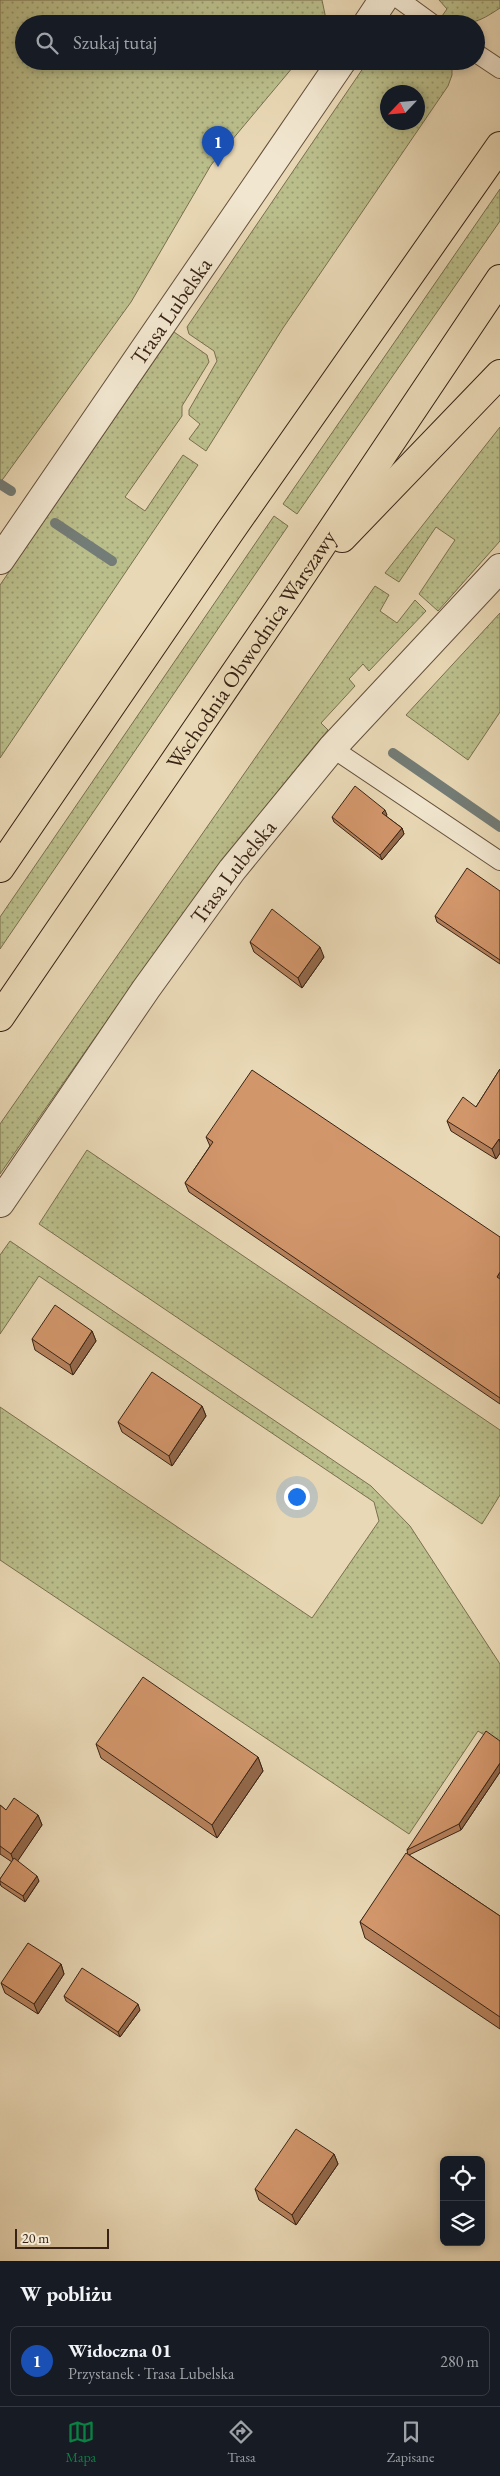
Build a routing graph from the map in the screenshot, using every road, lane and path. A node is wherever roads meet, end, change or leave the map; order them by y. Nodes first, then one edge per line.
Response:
1 (384, 0) edge
2 (400, 0) edge
3 (373, 15) edge
4 (421, 15) edge
5 (485, 59) edge
6 (336, 70) edge
7 (500, 70) edge
8 (500, 146) edge
9 (500, 279) edge
10 (500, 374) edge
11 (0, 560) edge
12 (500, 568) edge
13 (289, 594) junction
14 (332, 748) junction
15 (500, 861) edge
16 (0, 868) edge
17 (0, 1017) edge
18 (0, 1203) edge

1 - 3 street
2 - 4 lane
5 - 7 lane
6 - 11 street, Trasa Lubelska
8 - 16 highway
9 - 13 highway, Wschodnia Obwodnica Warszawy
10 - 13 highway
12 - 14 street, Trasa Lubelska
13 - 17 highway, Wschodnia Obwodnica Warszawy
14 - 15 lane
14 - 18 street, Trasa Lubelska

